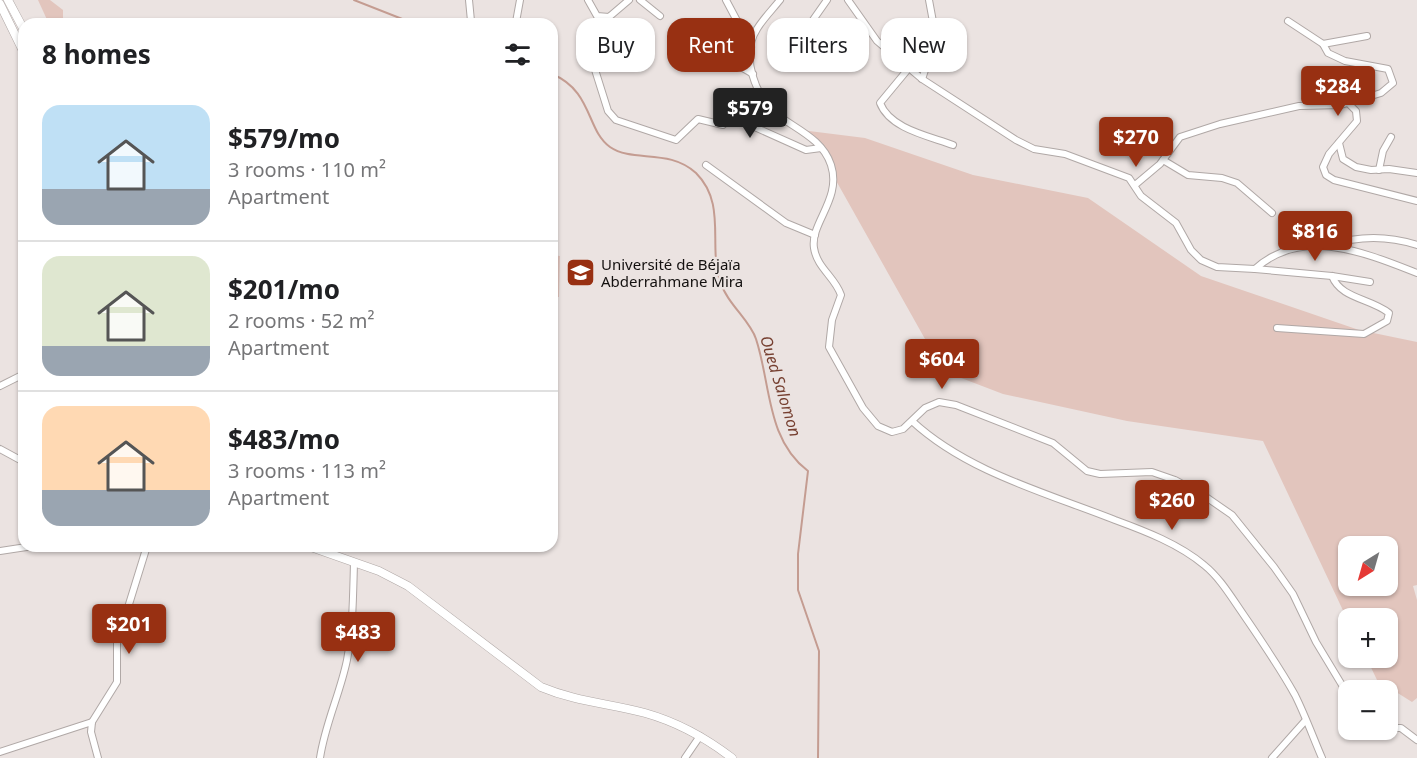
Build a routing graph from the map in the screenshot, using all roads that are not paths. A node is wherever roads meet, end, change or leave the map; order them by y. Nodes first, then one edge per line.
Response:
1 (9, 0) edge
2 (469, 0) edge
3 (520, 0) edge
4 (588, 0) edge
5 (629, 0) edge
6 (640, 0) edge
7 (726, 0) edge
8 (780, 0) edge
9 (827, 0) edge
10 (848, 0) edge
11 (929, 0) edge
12 (0, 4) edge
13 (597, 16) joint
14 (660, 16) dead end
15 (609, 17) joint
16 (18, 18) edge
17 (471, 18) edge
18 (517, 18) edge
19 (736, 18) edge
20 (814, 18) edge
21 (1288, 21) dead end
22 (755, 33) edge
23 (1367, 36) dead end
24 (18, 41) edge
25 (1323, 44) junction
26 (881, 45) edge
27 (596, 72) edge
28 (750, 72) edge
29 (906, 72) edge
30 (914, 72) edge
31 (753, 74) joint
32 (922, 79) junction
33 (1348, 103) junction
34 (1391, 137) dead end
35 (1339, 143) junction
36 (953, 145) dead end
37 (821, 148) junction
38 (1163, 160) junction
39 (706, 165) dead end
40 (1378, 170) junction
41 (1417, 173) edge
42 (1136, 185) junction
43 (1417, 201) edge
44 (1272, 213) dead end
45 (815, 235) junction
46 (1417, 245) edge
47 (1326, 246) junction
48 (1256, 269) junction
49 (1417, 273) edge
50 (1332, 276) junction
51 (1370, 282) dead end
52 (1277, 328) dead end
53 (18, 377) edge
54 (0, 386) edge
55 (912, 421) junction
56 (0, 449) edge
57 (18, 459) edge
58 (18, 548) edge
59 (0, 551) edge
60 (145, 552) edge
61 (324, 552) edge
62 (354, 563) junction
63 (1339, 680) edge
64 (1305, 721) junction
65 (92, 722) junction
66 (1398, 728) edge
67 (700, 736) junction
68 (1417, 740) edge
69 (719, 748) junction
70 (0, 752) edge
71 (98, 758) edge
72 (320, 758) edge
73 (685, 758) edge
74 (717, 758) edge
75 (732, 758) edge
76 (1272, 758) edge
77 (1322, 758) edge

1 - 16 street
2 - 17 street
3 - 18 street
4 - 13 street
5 - 15 street
6 - 14 street
7 - 19 street
8 - 22 street
9 - 20 street
10 - 26 street
11 - 32 street
12 - 24 street
13 - 15 street
21 - 25 street
23 - 25 street
25 - 33 street
27 - 37 street
28 - 31 street
29 - 36 street
30 - 32 street
31 - 37 street
32 - 42 street
33 - 35 street
33 - 38 street
34 - 40 street
35 - 40 street
35 - 43 street
37 - 45 street
38 - 42 street
38 - 44 street
39 - 45 street
40 - 41 street
42 - 48 street
45 - 55 street
46 - 47 street
47 - 48 street
47 - 49 street
48 - 50 street
50 - 51 street
50 - 52 street
53 - 54 street
55 - 63 street
55 - 64 street
56 - 57 street
58 - 59 street
60 - 65 street
61 - 62 street
62 - 67 street
62 - 72 street
64 - 76 street
64 - 77 street
65 - 70 street
65 - 71 street
66 - 68 street
67 - 69 street
67 - 73 street
69 - 74 street
69 - 75 street

